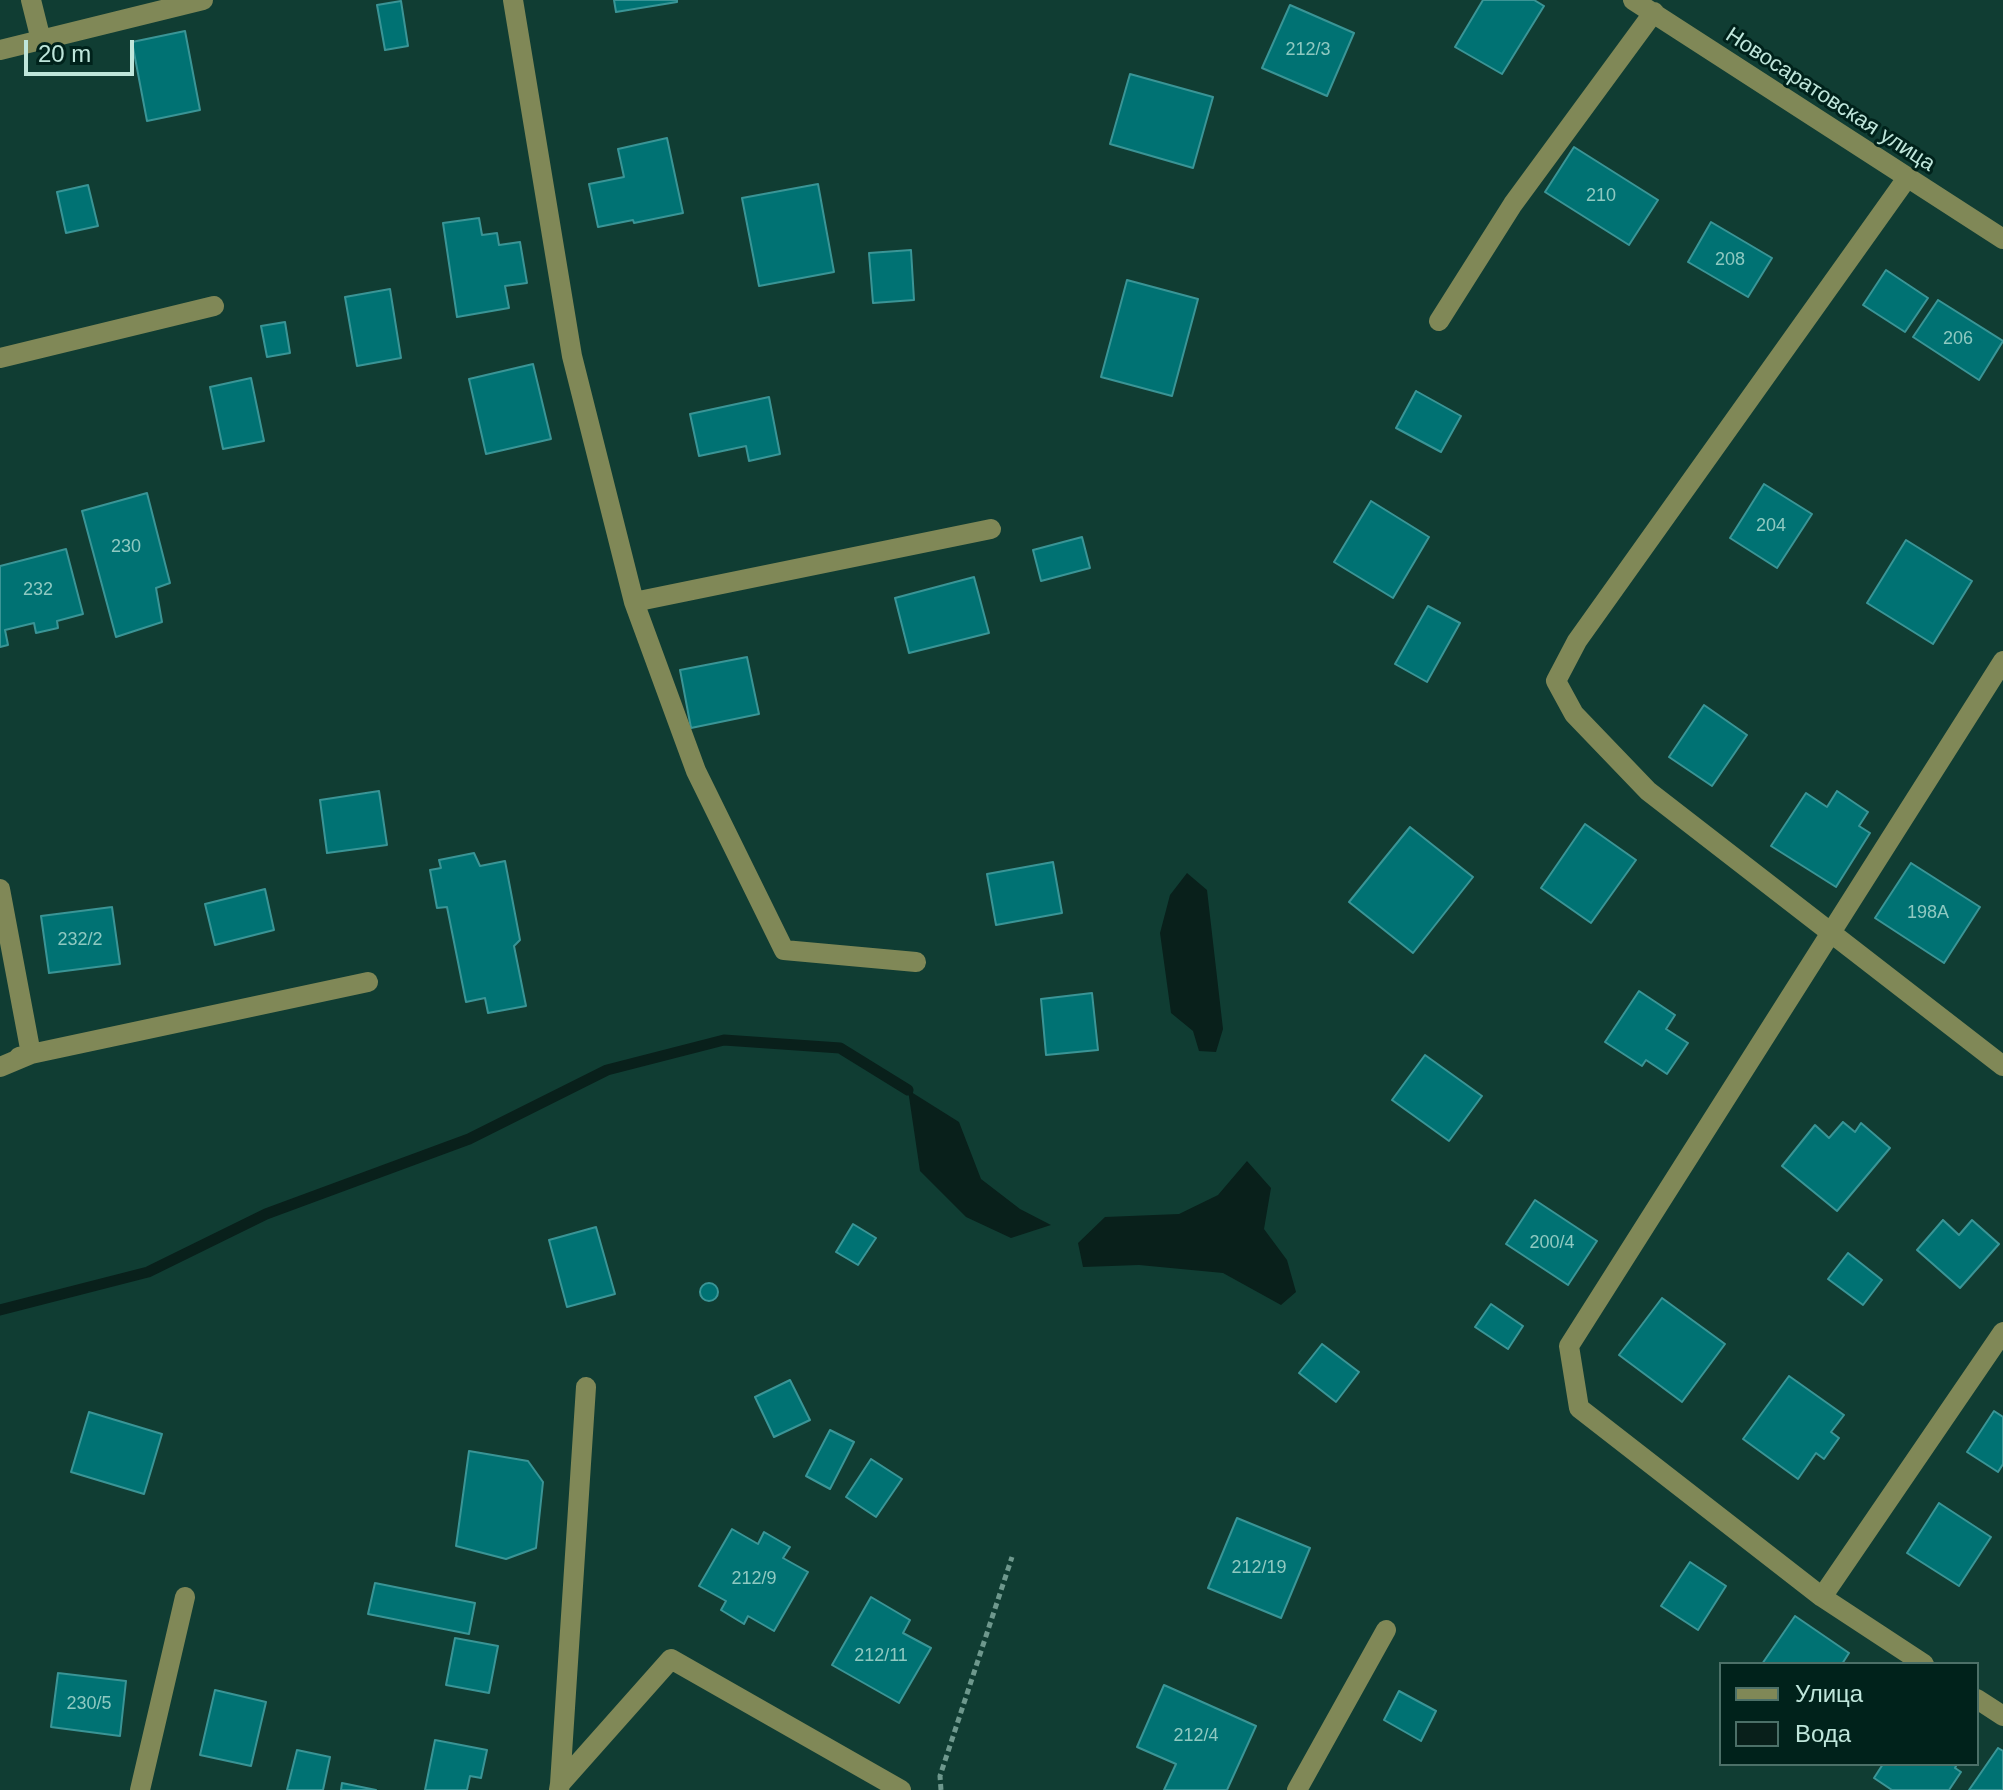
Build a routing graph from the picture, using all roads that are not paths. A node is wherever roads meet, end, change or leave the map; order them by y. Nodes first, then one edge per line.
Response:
1 (31, 0) edge
2 (203, 0) edge
3 (513, 0) edge
4 (1633, 0) edge
5 (1654, 12) junction
6 (41, 40) junction
7 (0, 50) edge
8 (1907, 178) junction
9 (2003, 239) edge
10 (214, 306) dead end
11 (1439, 321) dead end
12 (0, 358) edge
13 (991, 529) dead end
14 (634, 602) junction
15 (2003, 661) edge
16 (0, 889) edge
17 (1832, 932) junction
18 (916, 962) dead end
19 (368, 982) dead end
20 (31, 1054) junction
21 (0, 1060) edge
22 (2003, 1066) edge
23 (0, 1067) edge
24 (2003, 1332) edge
25 (586, 1387) dead end
26 (185, 1597) dead end
27 (1822, 1597) junction
28 (1386, 1630) dead end
29 (1921, 1662) edge
30 (1979, 1700) edge
31 (2003, 1716) edge
32 (560, 1787) edge
33 (140, 1790) edge
34 (901, 1790) edge
35 (1297, 1790) edge

1 - 6 street
2 - 6 street
3 - 14 street
4 - 5 street, Новосаратовская улица
5 - 8 street, Новосаратовская улица
5 - 11 street
6 - 7 street
8 - 9 street, Новосаратовская улица
8 - 17 street
10 - 12 street
13 - 14 street
14 - 18 street
15 - 17 street
16 - 20 street
17 - 22 street
17 - 27 street
19 - 20 street
20 - 21 street
20 - 23 street
24 - 27 street
25 - 32 street
26 - 33 street
27 - 29 street
28 - 35 street
30 - 31 street
32 - 34 street

